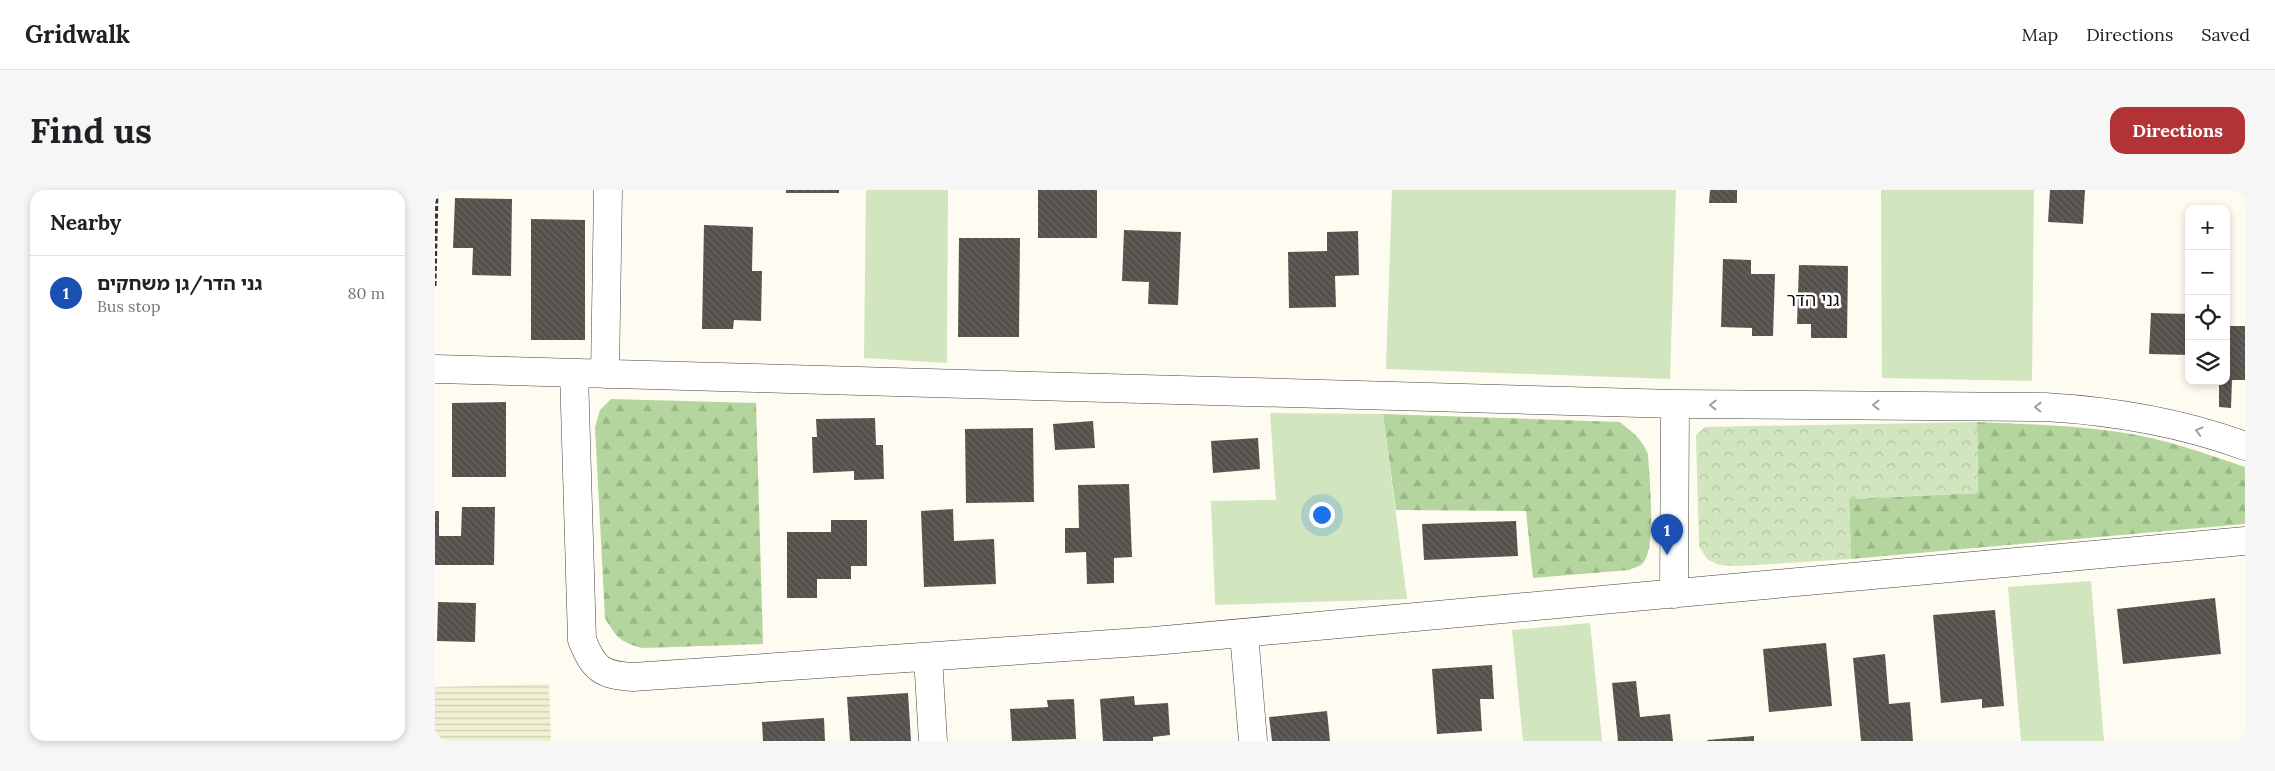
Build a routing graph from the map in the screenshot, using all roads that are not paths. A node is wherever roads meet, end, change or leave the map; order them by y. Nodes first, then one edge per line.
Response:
1 (608, 190) edge
2 (435, 369) edge
3 (574, 373) junction
4 (605, 374) junction
5 (1675, 404) junction
6 (2245, 446) edge
7 (2245, 541) edge
8 (1675, 594) junction
9 (1244, 633) junction
10 (928, 657) junction
11 (933, 741) edge
12 (1253, 741) edge

1 - 4 street
2 - 3 street
3 - 4 street
3 - 10 street
4 - 5 street
6 -> 5 street
5 - 8 street
7 - 8 street
8 - 9 street
9 - 10 street
9 - 12 street
10 - 11 street

